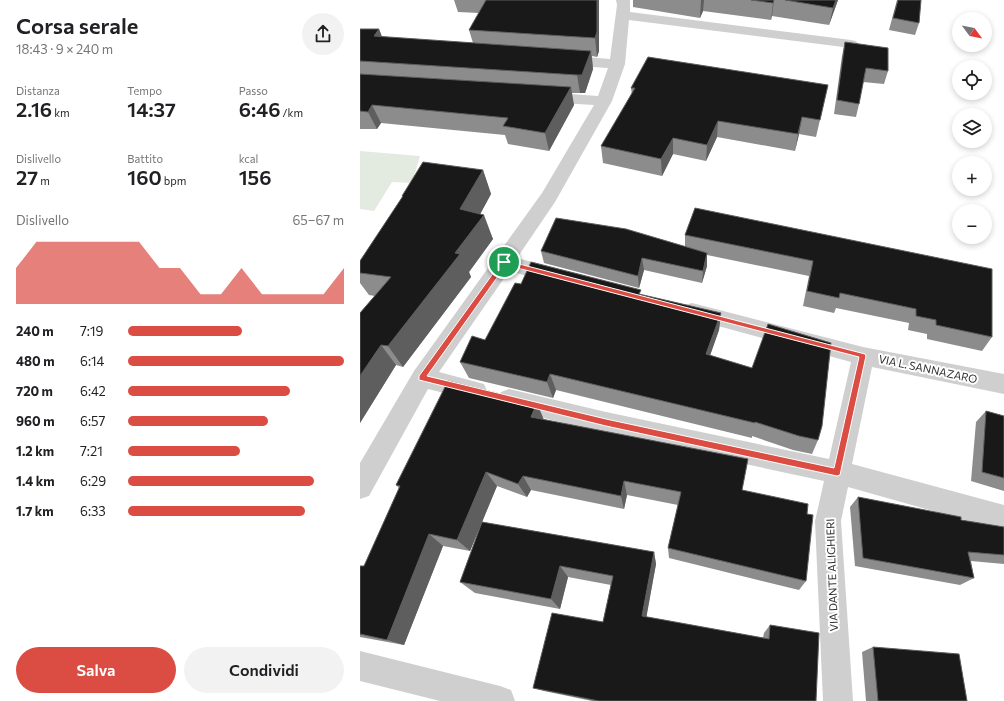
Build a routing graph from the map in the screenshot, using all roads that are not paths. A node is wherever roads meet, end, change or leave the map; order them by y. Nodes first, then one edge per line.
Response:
1 (622, 8) edge
2 (851, 44) edge
3 (547, 60) edge
4 (617, 64) junction
5 (525, 96) edge
6 (604, 101) junction
7 (504, 262) junction
8 (573, 280) edge
9 (672, 306) edge
10 (863, 356) junction
11 (422, 378) junction
12 (1004, 384) edge
13 (837, 472) junction
14 (360, 487) edge
15 (1004, 518) edge
16 (360, 666) edge
17 (500, 701) edge
18 (838, 701) edge

1 - 2 street
1 - 4 street
3 - 4 street
4 - 6 street
5 - 6 street
6 - 7 street
7 - 8 street
7 - 11 street
9 - 10 street, VIA L. SANNAZARO
10 - 12 street, VIA L. SANNAZARO
10 - 13 street, VIA DANTE ALIGHIERI
11 - 13 street
11 - 14 street
13 - 15 street
13 - 18 street, VIA DANTE ALIGHIERI
16 - 17 street

